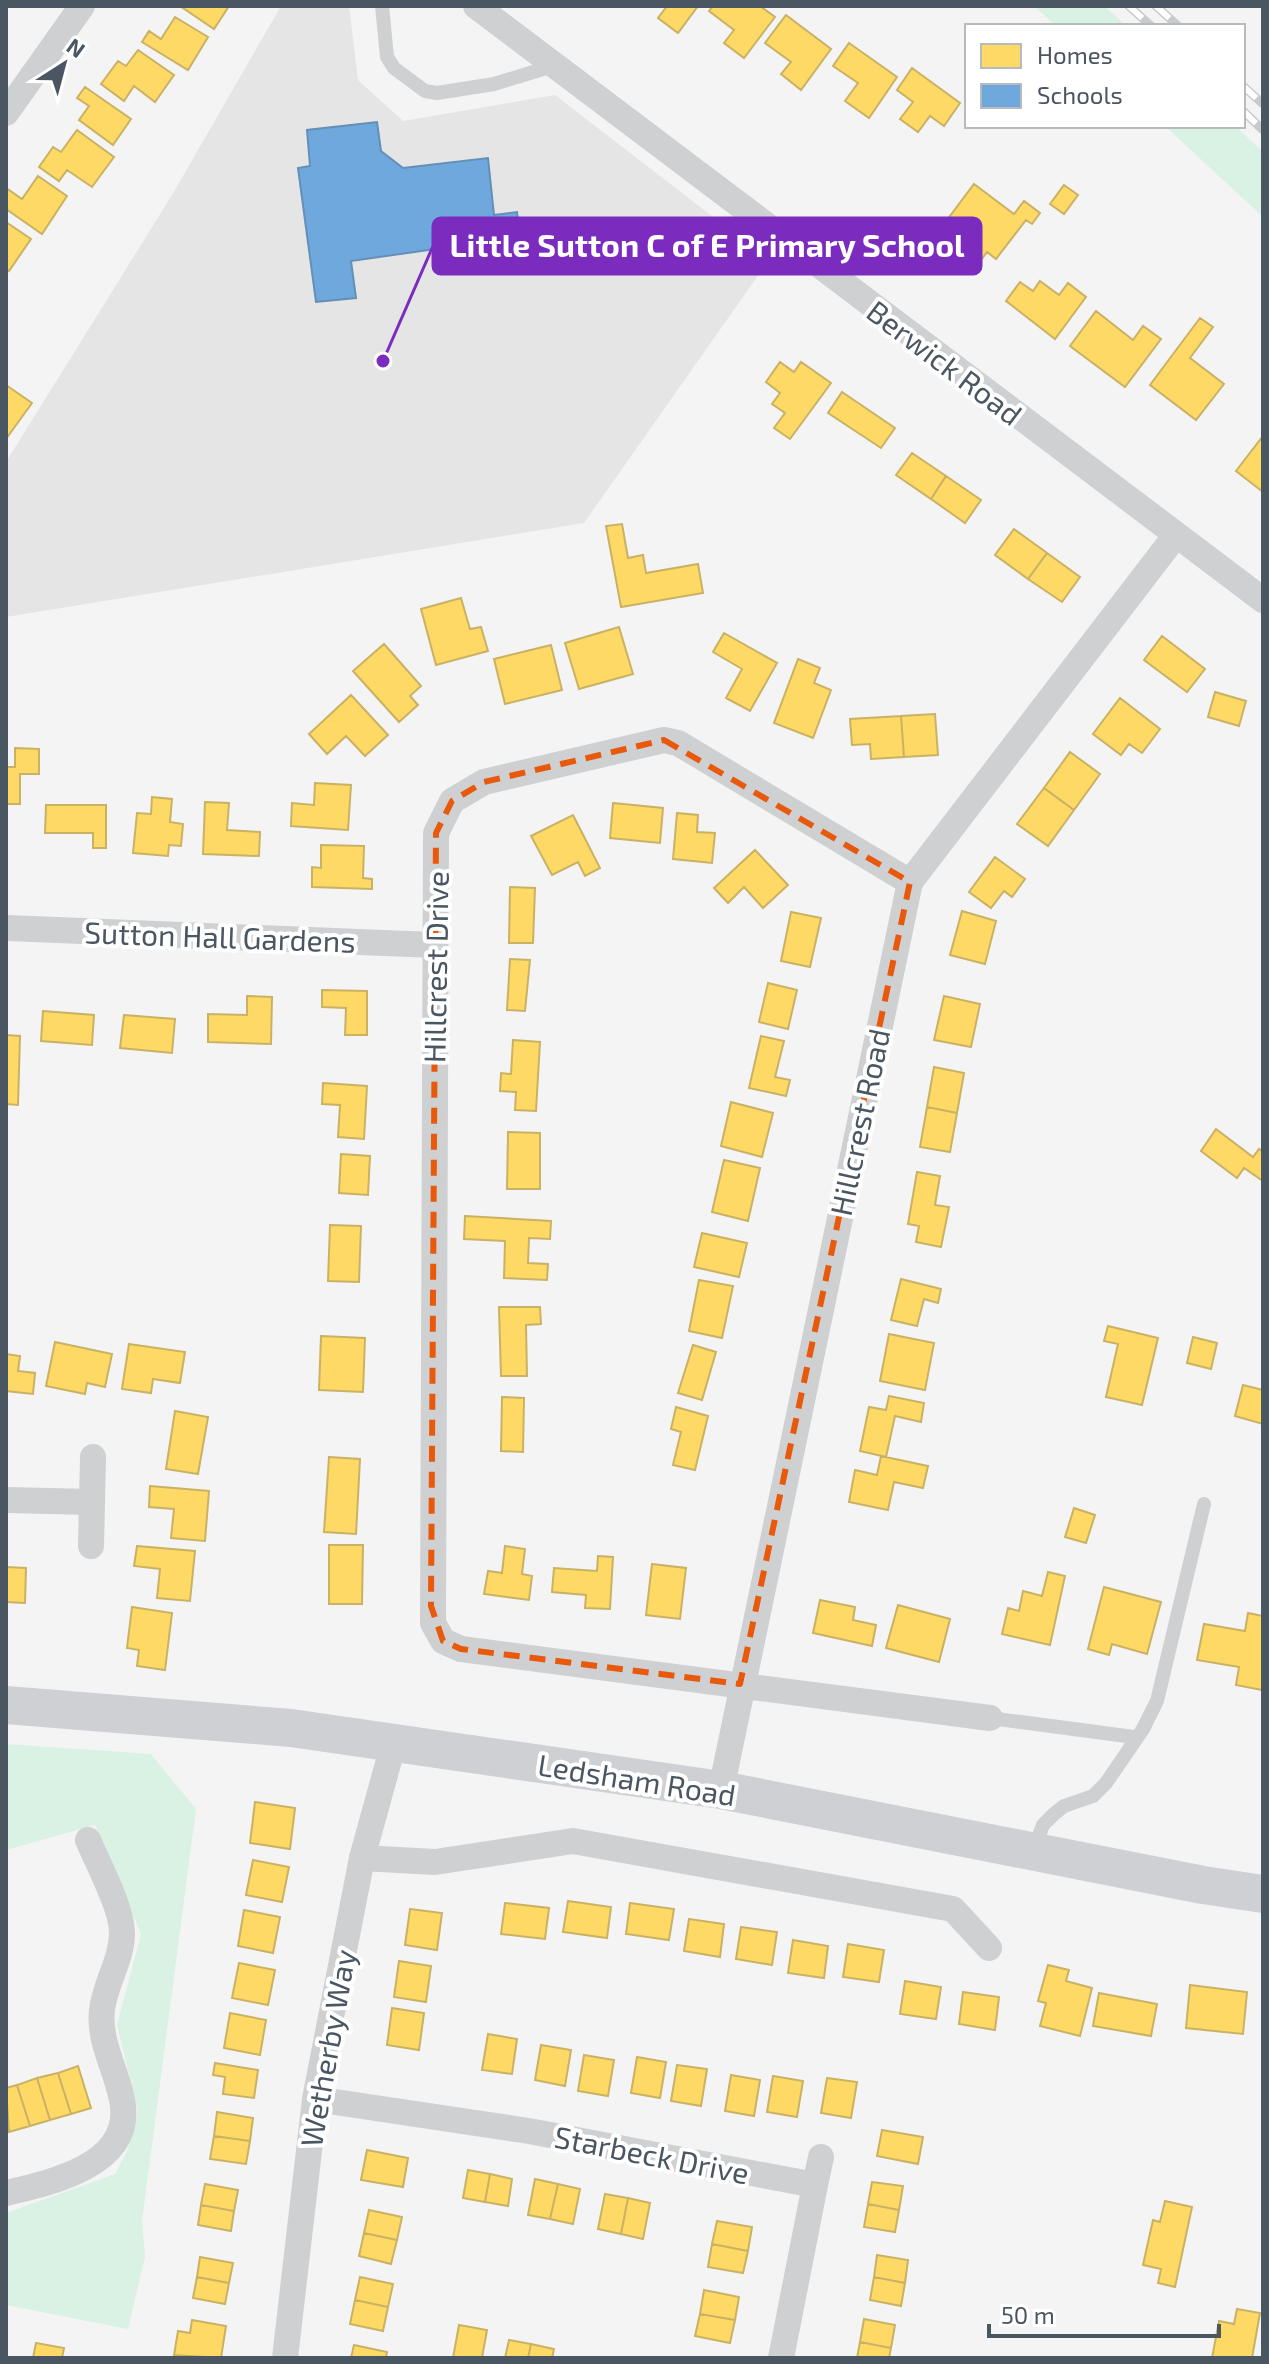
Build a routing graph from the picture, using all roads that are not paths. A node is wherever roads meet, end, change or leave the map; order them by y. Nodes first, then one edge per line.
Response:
1 (82, 6) edge
2 (382, 6) edge
3 (476, 6) edge
4 (553, 66) junction
5 (6, 113) edge
6 (1176, 535) junction
7 (1263, 600) edge
8 (910, 882) junction
9 (7, 928) edge
10 (434, 945) junction
11 (93, 1457) dead end
12 (6, 1500) edge
13 (92, 1502) junction
14 (1204, 1504) dead end
15 (91, 1546) dead end
16 (740, 1684) junction
17 (6, 1705) edge
18 (990, 1718) joint
19 (1134, 1737) junction
20 (394, 1742) junction
21 (721, 1790) junction
22 (88, 1840) dead end
23 (1033, 1852) junction
24 (362, 1858) junction
25 (1263, 1894) edge
26 (989, 1948) dead end
27 (315, 2099) junction
28 (821, 2157) dead end
29 (815, 2185) junction
30 (6, 2193) edge
31 (285, 2358) edge
32 (781, 2358) edge

1 - 5 street
2 - 4 lane
3 - 4 street, Berwick Road
4 - 6 street, Berwick Road
6 - 7 street, Berwick Road
6 - 8 street, Hillcrest Road
8 - 10 street, Hillcrest Drive
8 - 16 street, Hillcrest Road
9 - 10 street, Sutton Hall Gardens
10 - 16 street, Hillcrest Drive
11 - 13 street
12 - 13 street
13 - 15 street
14 - 19 lane
16 - 18 street
16 - 21 street, Hillcrest Road
17 - 20 main road, Ledsham Road
18 - 19 lane
19 - 23 lane
20 - 21 main road, Ledsham Road
20 - 24 street, Wetherby Way
21 - 23 main road, Ledsham Road
22 - 30 street
23 - 25 main road, Ledsham Road
24 - 26 street
24 - 27 street, Wetherby Way
27 - 29 street, Starbeck Drive
27 - 31 street, Wetherby Way
28 - 29 street
29 - 32 street

